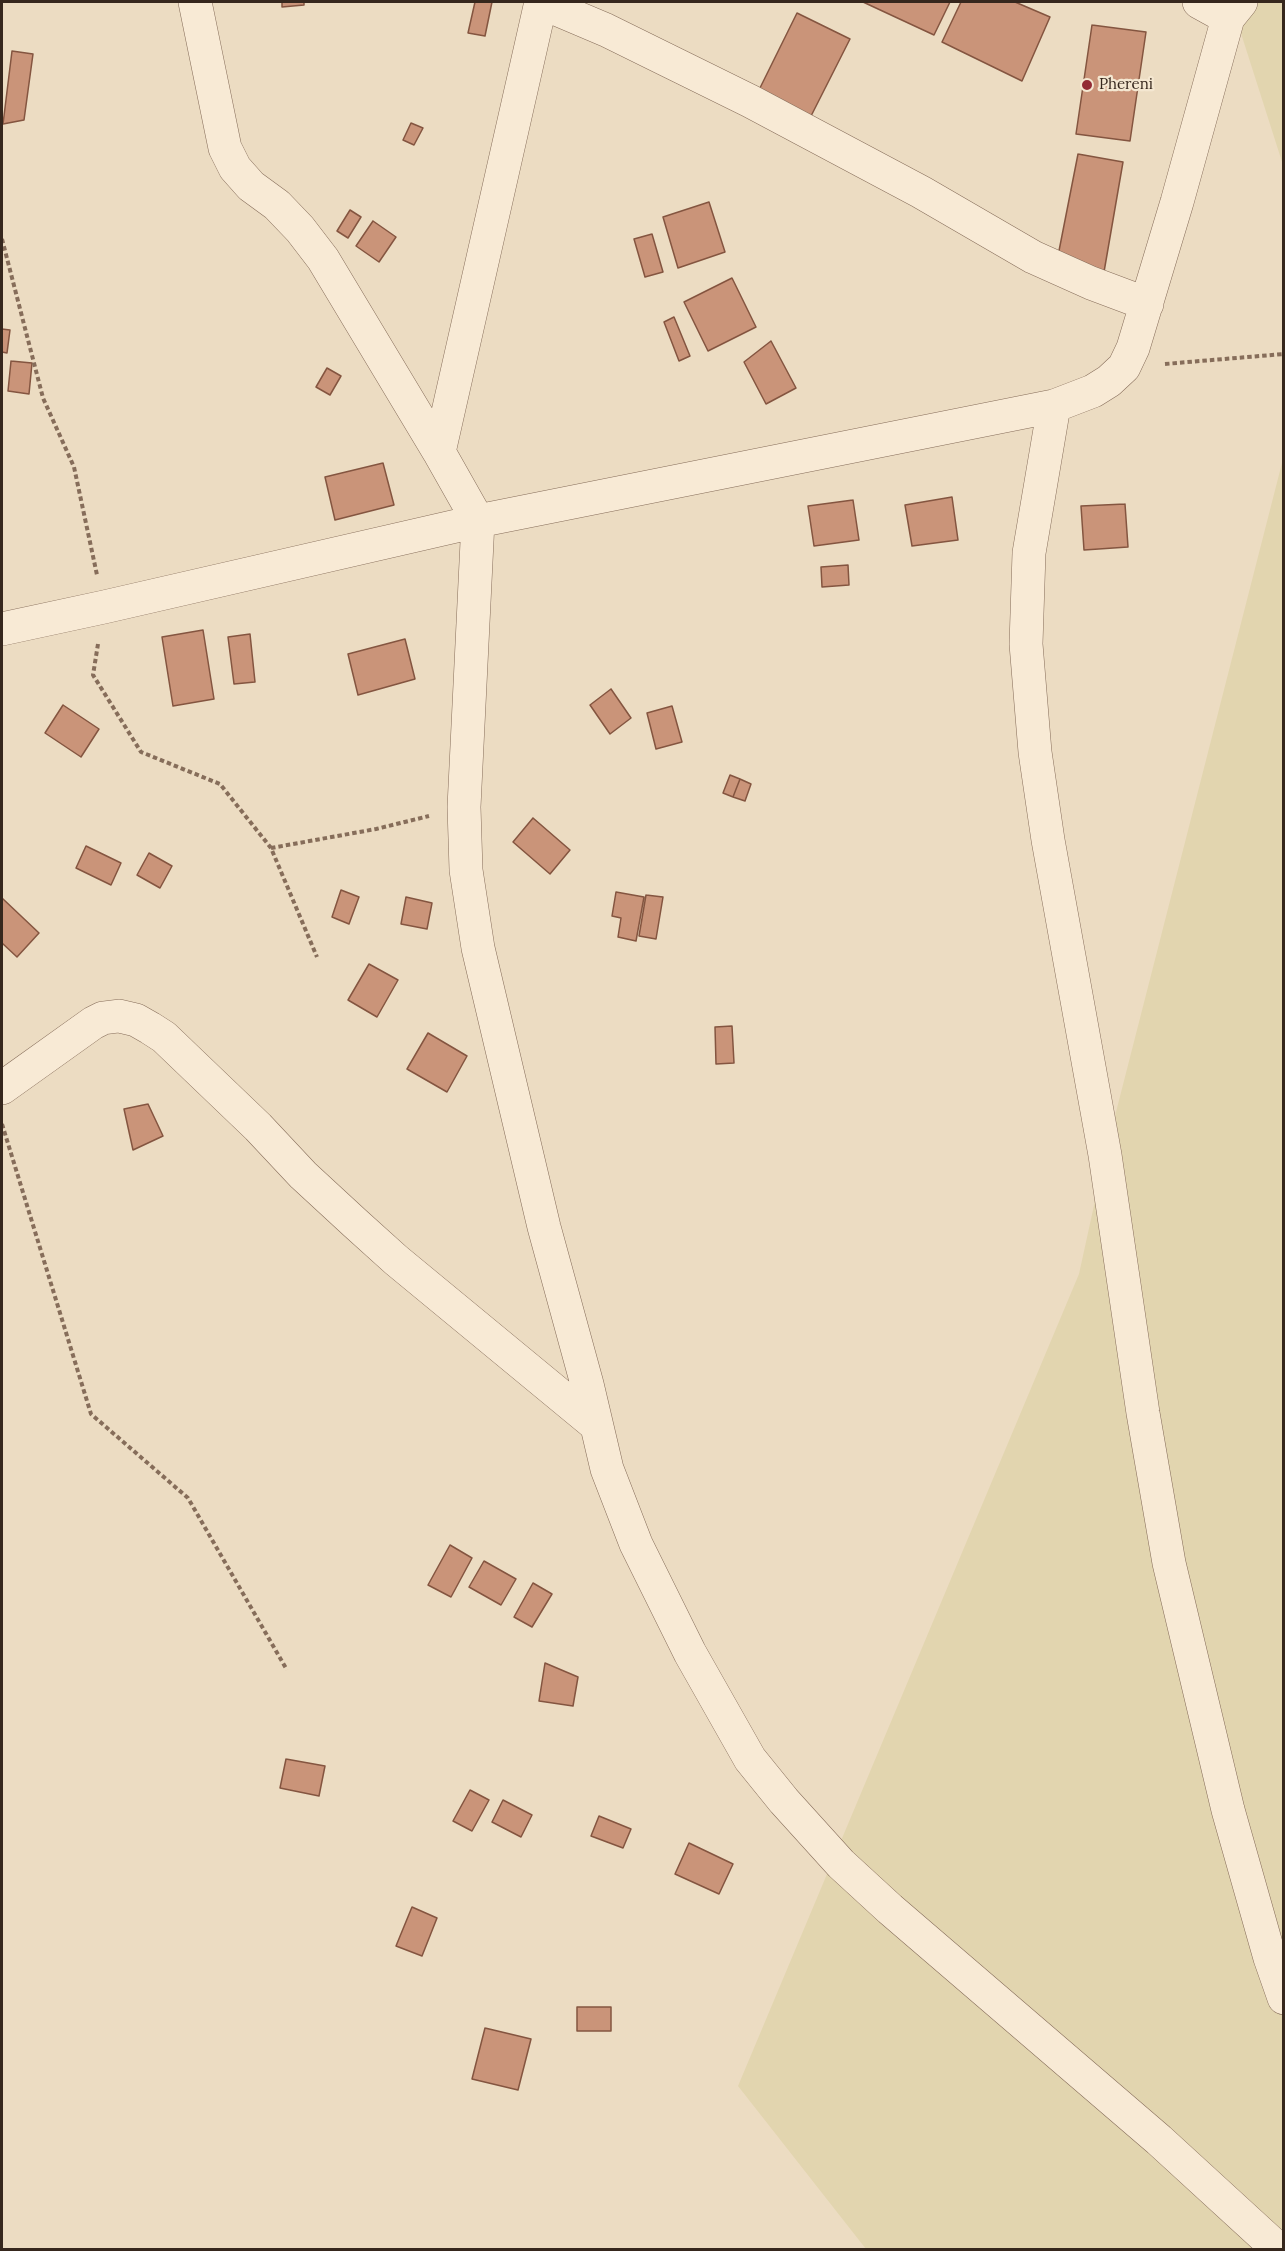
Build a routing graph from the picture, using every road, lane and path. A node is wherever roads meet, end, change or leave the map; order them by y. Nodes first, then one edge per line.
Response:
1 (195, 2) edge
2 (540, 2) edge
3 (1200, 2) edge
4 (1235, 10) edge
5 (2, 239) edge
6 (1147, 304) junction
7 (1284, 354) edge
8 (1124, 367) junction
9 (1054, 406) junction
10 (439, 452) junction
11 (478, 521) junction
12 (104, 608) junction
13 (2, 629) edge
14 (464, 807) junction
15 (271, 848) junction
16 (317, 957) dead end
17 (2, 1088) edge
18 (2, 1124) edge
19 (596, 1425) junction
20 (287, 1670) dead end
21 (1284, 1998) edge
22 (1279, 2250) edge

1 - 10 street
2 - 6 street
2 - 10 street
3 - 4 street
4 - 6 street
5 - 12 path
6 - 8 street
7 - 8 path
8 - 9 street
9 - 11 street
9 - 21 street
10 - 11 street
11 - 12 street
11 - 14 street
12 - 13 street
12 - 15 path
14 - 15 path
14 - 19 street
15 - 16 path
17 - 19 street
18 - 20 path
19 - 22 street

